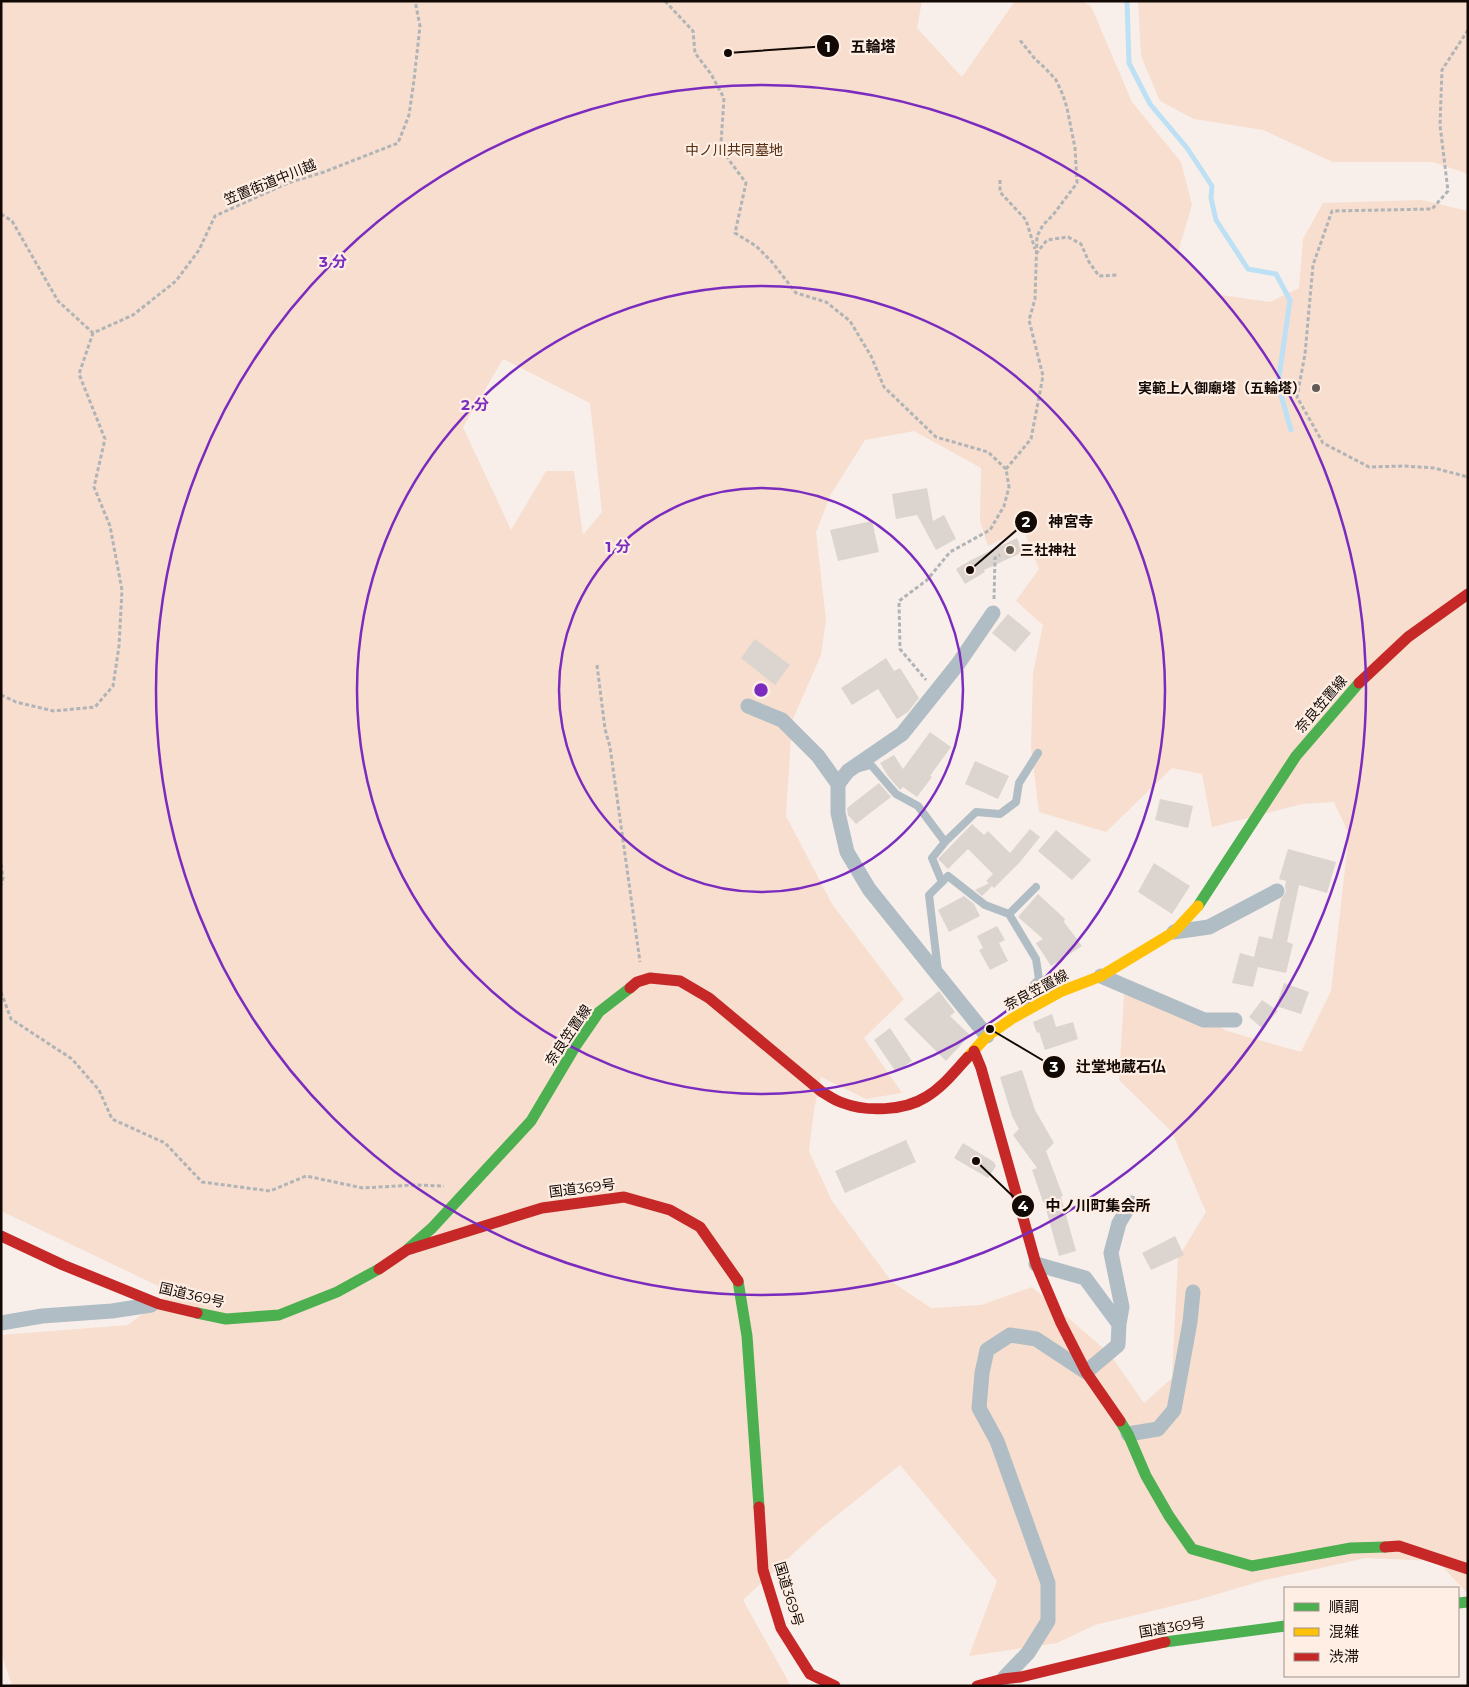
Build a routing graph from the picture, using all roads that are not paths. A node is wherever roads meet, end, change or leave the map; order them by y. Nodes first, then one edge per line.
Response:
1 (1468, 594) edge
2 (993, 613) road end
3 (748, 706) dead end
4 (1038, 753) dead end
5 (848, 771) junction
6 (838, 784) junction
7 (945, 842) junction
8 (942, 882) junction
9 (1036, 887) dead end
10 (1277, 891) dead end
11 (1008, 914) junction
12 (1174, 932) junction
13 (938, 975) junction
14 (1101, 976) junction
15 (1028, 1009) junction
16 (1235, 1020) dead end
17 (988, 1036) junction
18 (974, 1051) junction
19 (1130, 1203) dead end
20 (1, 1236) edge
21 (407, 1250) junction
22 (1036, 1264) junction
23 (1193, 1292) dead end
24 (159, 1304) junction
25 (1, 1323) edge
26 (1119, 1324) junction
27 (1086, 1372) junction
28 (1128, 1434) junction
29 (1468, 1568) edge
30 (1284, 1626) edge
31 (1003, 1679) junction
32 (1022, 1681) edge
33 (835, 1686) edge
34 (977, 1686) edge

1 - 12 main road, 奈良笠置線
2 - 5 street
3 - 6 street
4 - 7 lane
5 - 6 street
5 - 7 lane
6 - 13 street
7 - 8 lane
8 - 11 lane
8 - 13 lane
9 - 11 lane
10 - 12 street
11 - 15 lane
12 - 14 main road, 奈良笠置線
13 - 17 street
14 - 15 main road, 奈良笠置線
14 - 16 street
15 - 17 main road, 奈良笠置線
17 - 18 main road, 奈良笠置線
18 - 21 main road, 奈良笠置線
18 - 22 main road
19 - 26 street
20 - 24 main road, 国道369号
21 - 24 main road, 国道369号
21 - 33 main road, 国道369号
22 - 26 street
22 - 27 main road
23 - 28 street
24 - 25 street
26 - 27 street
27 - 28 main road
27 - 31 street
28 - 29 main road
30 - 32 main road, 国道369号
31 - 32 main road, 国道369号
31 - 34 main road, 国道369号

